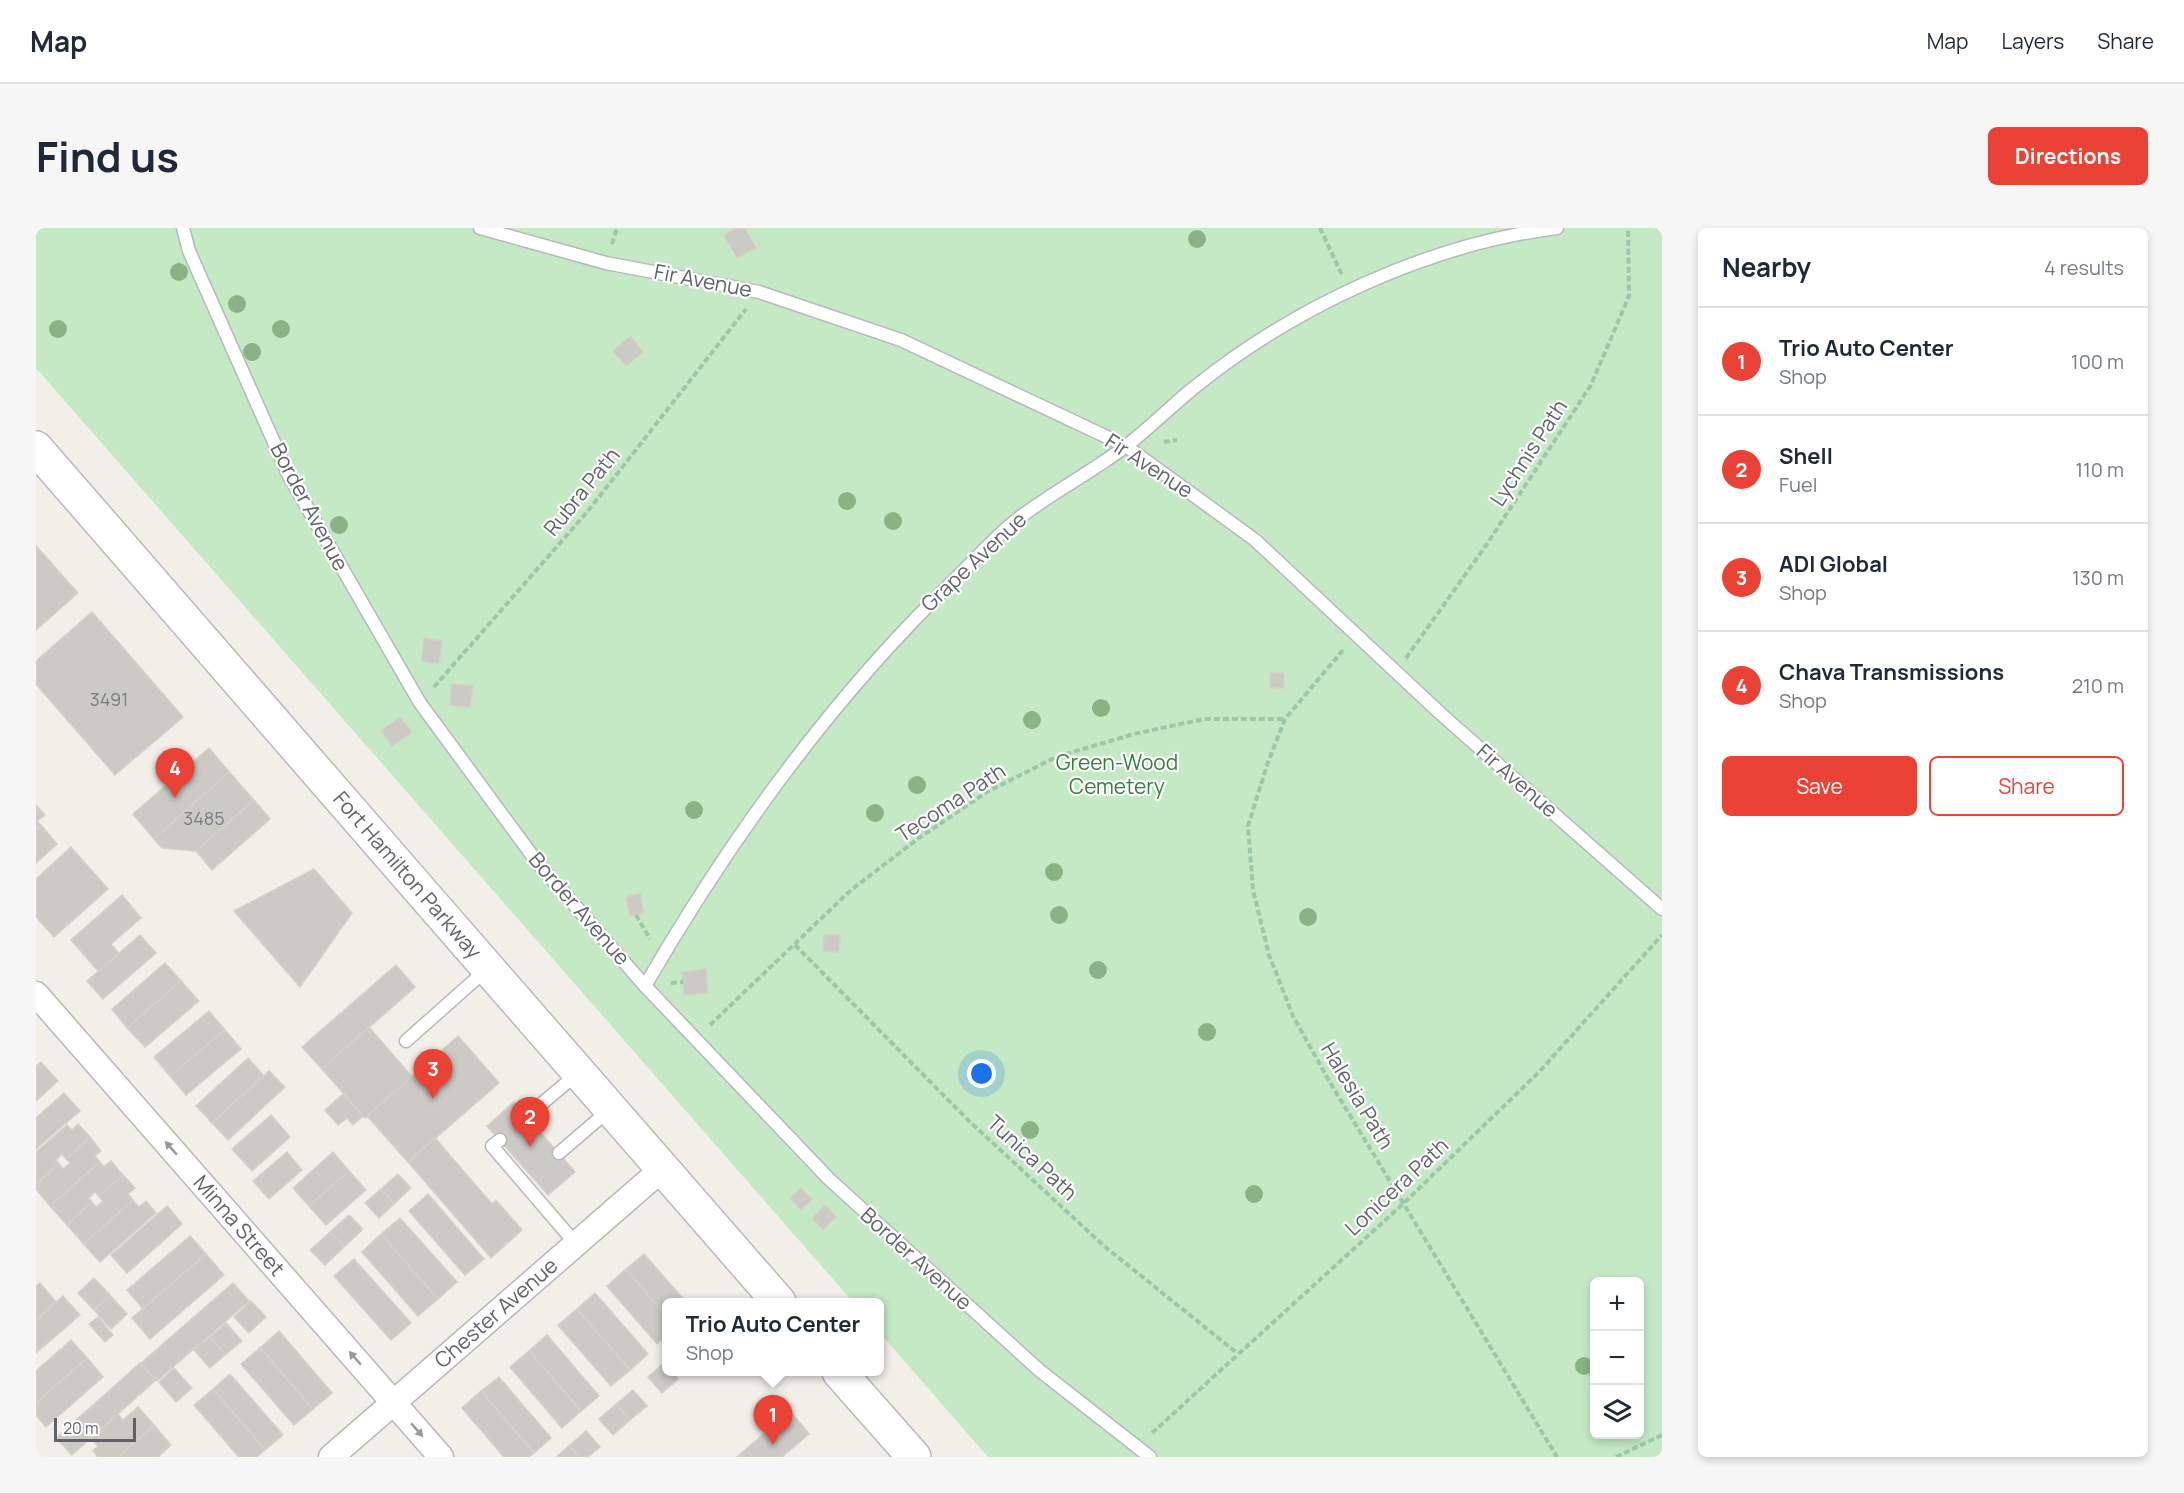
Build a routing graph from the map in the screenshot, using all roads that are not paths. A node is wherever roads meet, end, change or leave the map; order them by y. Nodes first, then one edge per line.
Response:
1 (183, 228) edge
2 (480, 228) edge
3 (1557, 228) edge
4 (1126, 446) junction
5 (43, 461) edge
6 (1662, 909) edge
7 (489, 967) junction
8 (645, 986) junction
9 (36, 993) edge
10 (406, 1041) dead end
11 (577, 1074) junction
12 (609, 1110) junction
13 (527, 1116) dead end
14 (500, 1140) dead end
15 (560, 1153) dead end
16 (661, 1170) junction
17 (576, 1244) junction
18 (775, 1298) edge
19 (843, 1376) edge
20 (393, 1402) junction
21 (331, 1457) edge
22 (441, 1457) edge
23 (914, 1457) edge
24 (1150, 1457) edge

1 - 8 lane, Border Avenue
2 - 4 lane, Fir Avenue
3 - 4 lane, Grape Avenue
4 - 6 lane, Fir Avenue
4 - 8 lane, Grape Avenue
5 - 7 main road, Fort Hamilton Parkway
7 - 10 lane
7 - 11 main road, Fort Hamilton Parkway
8 - 24 lane, Border Avenue
20 -> 9 street, Minna Street
11 - 12 main road, Fort Hamilton Parkway
11 - 13 lane
12 - 15 lane
12 - 16 main road, Fort Hamilton Parkway
14 - 17 lane
16 - 17 street, Chester Avenue
16 - 18 main road, Fort Hamilton Parkway
17 - 20 street, Chester Avenue
19 - 23 main road
20 - 21 street, Chester Avenue
20 -> 22 street, Minna Street

